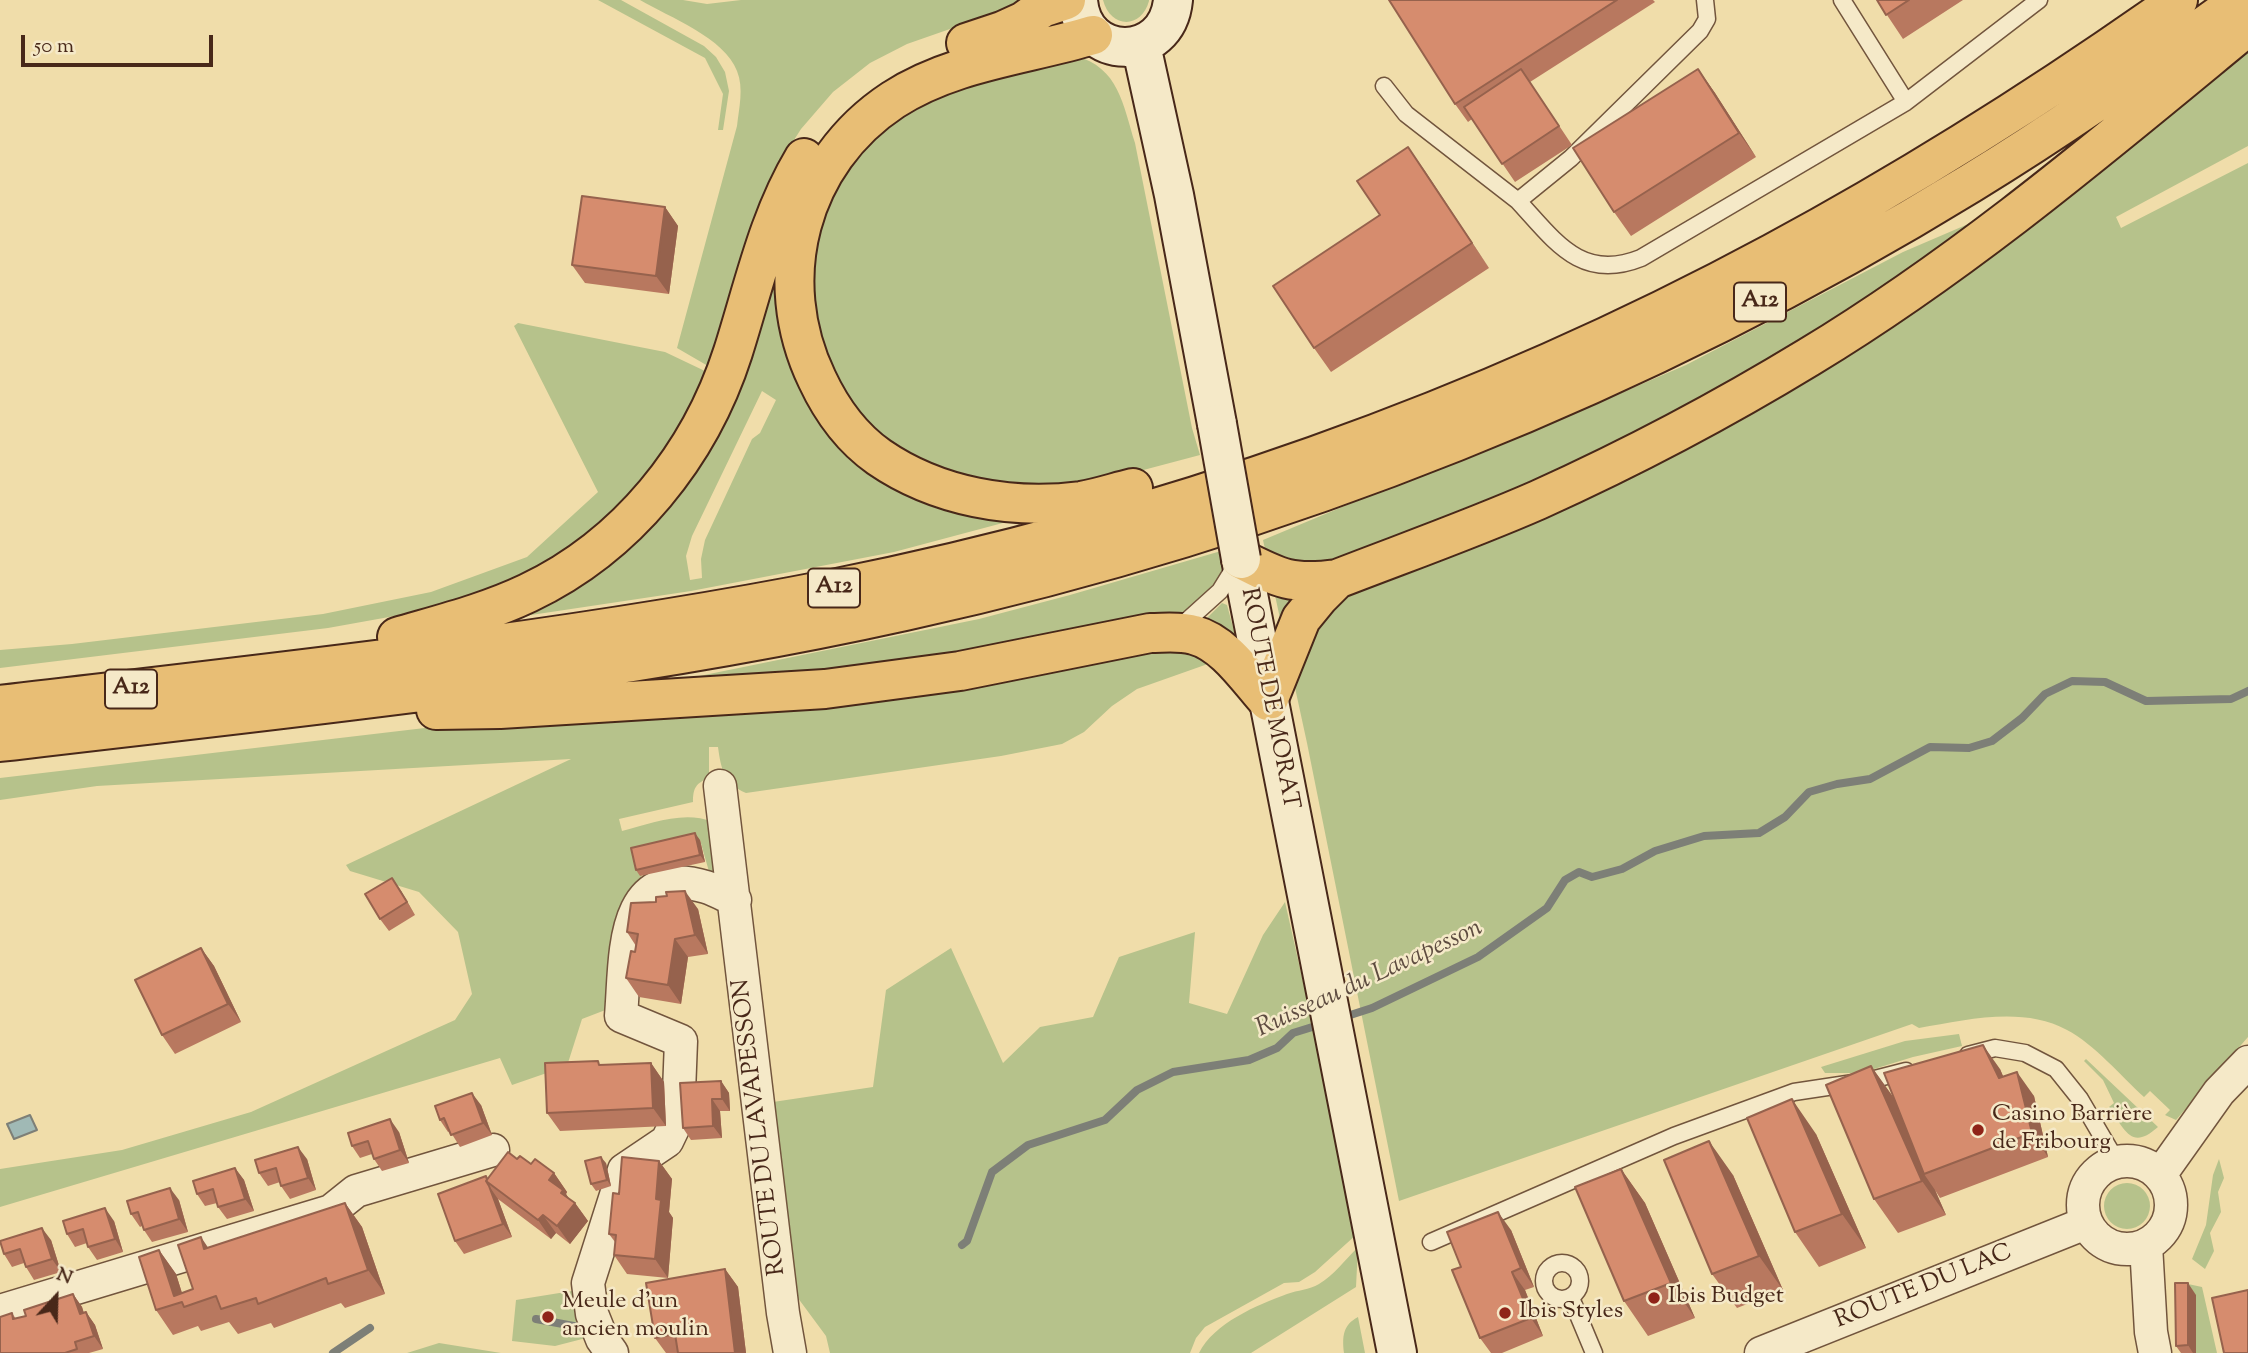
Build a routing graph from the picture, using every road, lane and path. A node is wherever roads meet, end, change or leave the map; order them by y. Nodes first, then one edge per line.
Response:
1 (1066, 0) edge
2 (1078, 0) edge
3 (1173, 0) edge
4 (1704, 0) edge
5 (1842, 0) edge
6 (2039, 0) edge
7 (2178, 0) edge
8 (2240, 0) edge
9 (2248, 26) edge
10 (1093, 35) junction
11 (1141, 45) junction
12 (1384, 86) dead end
13 (1906, 102) junction
14 (1518, 201) junction
15 (1390, 428) junction
16 (1241, 559) junction
17 (1337, 579) junction
18 (1174, 632) junction
19 (262, 673) junction
20 (1268, 701) junction
21 (0, 705) edge
22 (240, 713) junction
23 (0, 742) edge
24 (720, 786) dead end
25 (735, 901) junction
26 (1956, 1058) edge
27 (2248, 1062) edge
28 (1918, 1068) edge
29 (493, 1150) dead end
30 (2117, 1162) junction
31 (2160, 1175) junction
32 (2087, 1223) junction
33 (1431, 1242) dead end
34 (2146, 1245) junction
35 (1571, 1298) dead end
36 (0, 1311) edge
37 (612, 1353) edge
38 (790, 1353) edge
39 (1397, 1353) edge
40 (1594, 1353) edge
41 (1761, 1353) edge
42 (2155, 1353) edge

1 - 19 highway
2 - 10 main road
3 - 11 main road
4 - 14 lane
5 - 13 lane
6 - 13 lane
7 - 15 highway, A12
8 - 22 highway, A12
9 - 17 highway
10 - 11 main road
10 - 15 highway
11 - 16 main road, ROUTE DE MORAT, bridge
12 - 14 lane
13 - 14 lane
15 - 19 highway, A12
16 - 17 highway
16 - 18 lane
16 - 20 main road, ROUTE DE MORAT
17 - 20 highway
18 - 20 highway
18 - 22 highway
19 - 21 highway, A12
20 - 39 main road, ROUTE DE MORAT
22 - 23 highway, A12
24 - 25 street, ROUTE DU LAVAPESSON
25 - 37 street
25 - 38 street, ROUTE DU LAVAPESSON
26 - 30 lane
27 - 31 street
28 - 33 lane
29 - 36 street
30 - 31 street
30 - 32 street
31 - 34 street
32 - 34 street
32 - 41 street, ROUTE DU LAC
34 - 42 street
35 - 40 lane

